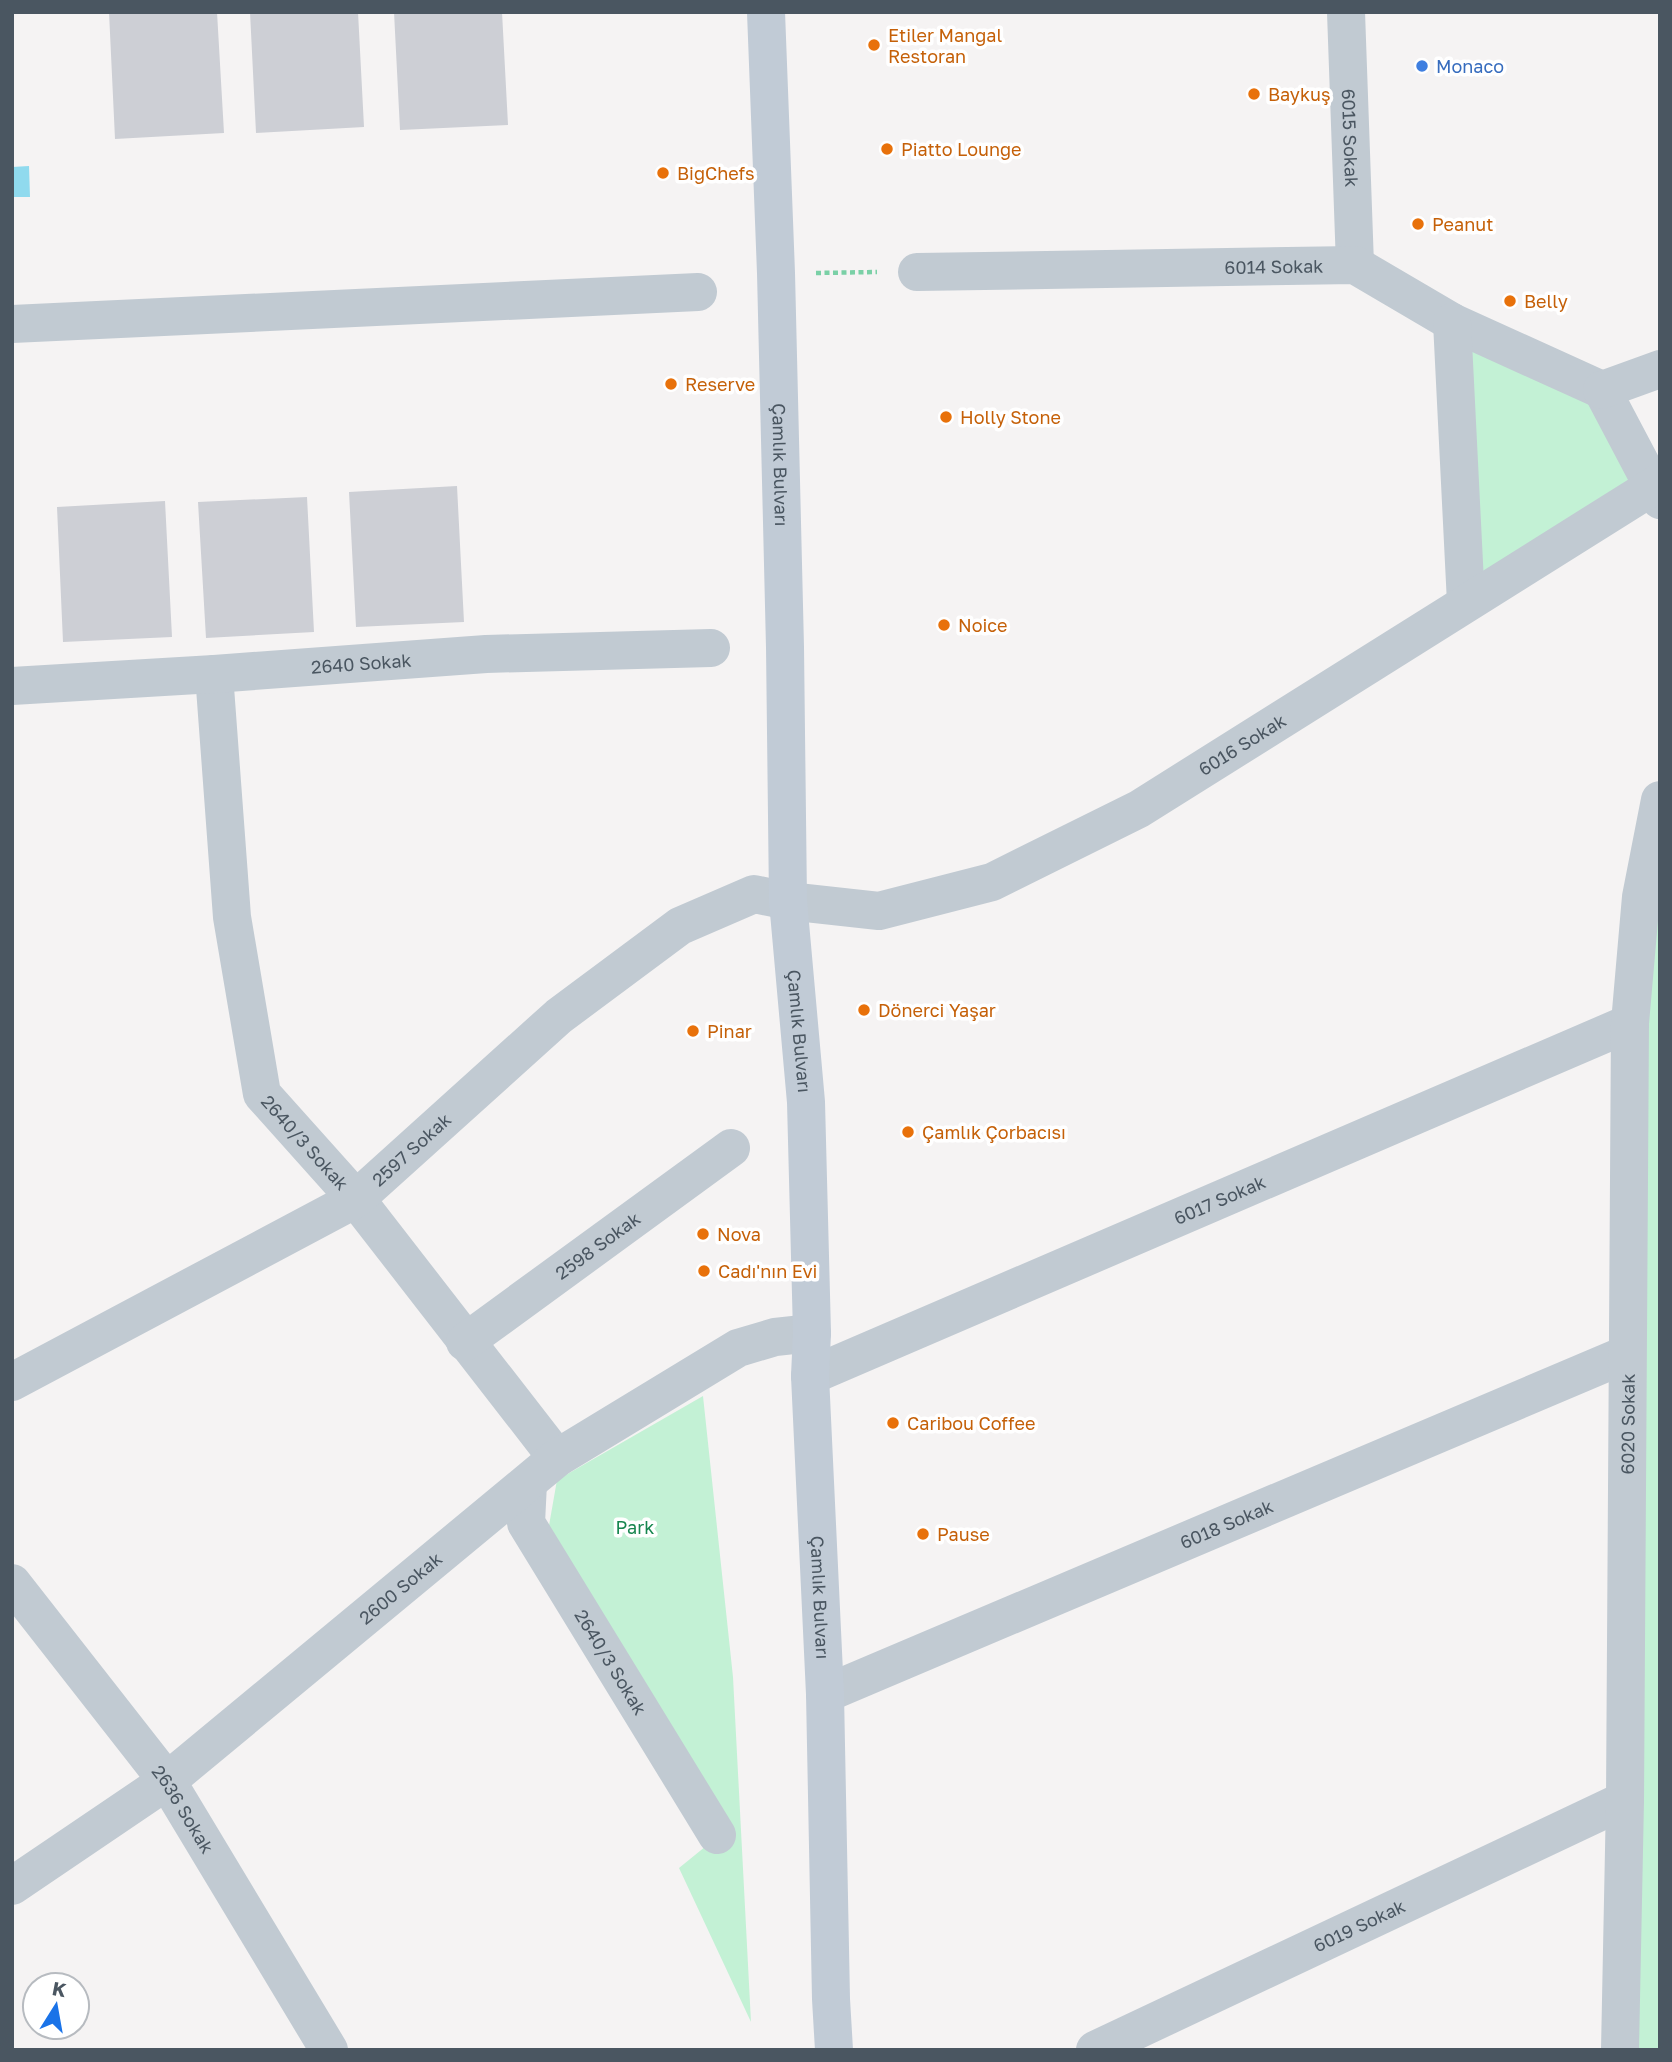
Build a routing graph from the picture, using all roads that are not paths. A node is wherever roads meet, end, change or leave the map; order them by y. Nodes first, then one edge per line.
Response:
1 (766, 12) edge
2 (1346, 12) edge
3 (1355, 265) junction
4 (916, 272) road end
5 (698, 292) dead end
6 (1452, 322) junction
7 (12, 324) edge
8 (1660, 369) edge
9 (1602, 390) junction
10 (1657, 490) edge
11 (1466, 603) junction
12 (711, 649) dead end
13 (214, 674) junction
14 (12, 686) edge
15 (1660, 800) edge
16 (788, 901) junction
17 (1630, 1023) junction
18 (732, 1148) dead end
19 (356, 1199) junction
20 (812, 1333) junction
21 (465, 1342) junction
22 (1627, 1354) junction
23 (810, 1376) junction
24 (12, 1382) edge
25 (558, 1458) junction
26 (528, 1483) junction
27 (12, 1583) edge
28 (825, 1694) junction
29 (167, 1781) junction
30 (1625, 1800) junction
31 (716, 1835) dead end
32 (12, 1886) edge
33 (329, 2050) edge
34 (834, 2050) edge
35 (1095, 2050) edge
36 (1620, 2050) edge

1 - 16 street, Çamlık Bulvarı
2 - 3 street, 6015 Sokak
3 - 4 street, 6014 Sokak
3 - 6 street
5 - 7 street
6 - 9 street
6 - 11 street
8 - 9 street
9 - 10 street
10 - 11 street, 6016 Sokak
11 - 16 street, 6016 Sokak
12 - 13 street, 2640 Sokak
13 - 14 street, 2640 Sokak
13 - 19 street, 2640/3 Sokak
15 - 17 street, 6020 Sokak
16 - 19 street, 2597 Sokak
16 - 20 street, Çamlık Bulvarı
17 - 22 street, 6020 Sokak
17 - 23 street, 6017 Sokak
18 - 21 street, 2598 Sokak
19 - 21 street, 2640/3 Sokak
19 - 24 street, 2597 Sokak
20 - 23 street, Çamlık Bulvarı
20 - 25 street, 2600 Sokak
21 - 25 street, 2640/3 Sokak
22 - 28 street, 6018 Sokak
22 - 30 street, 6020 Sokak
23 - 28 street, Çamlık Bulvarı
25 - 26 street, 2600 Sokak
26 - 29 street, 2600 Sokak
26 - 31 street, 2640/3 Sokak
27 - 29 street, 2636 Sokak
28 - 34 street, Çamlık Bulvarı
29 - 32 street, 2600 Sokak
29 - 33 street, 2636 Sokak
30 - 35 street, 6019 Sokak
30 - 36 street, 6020 Sokak

